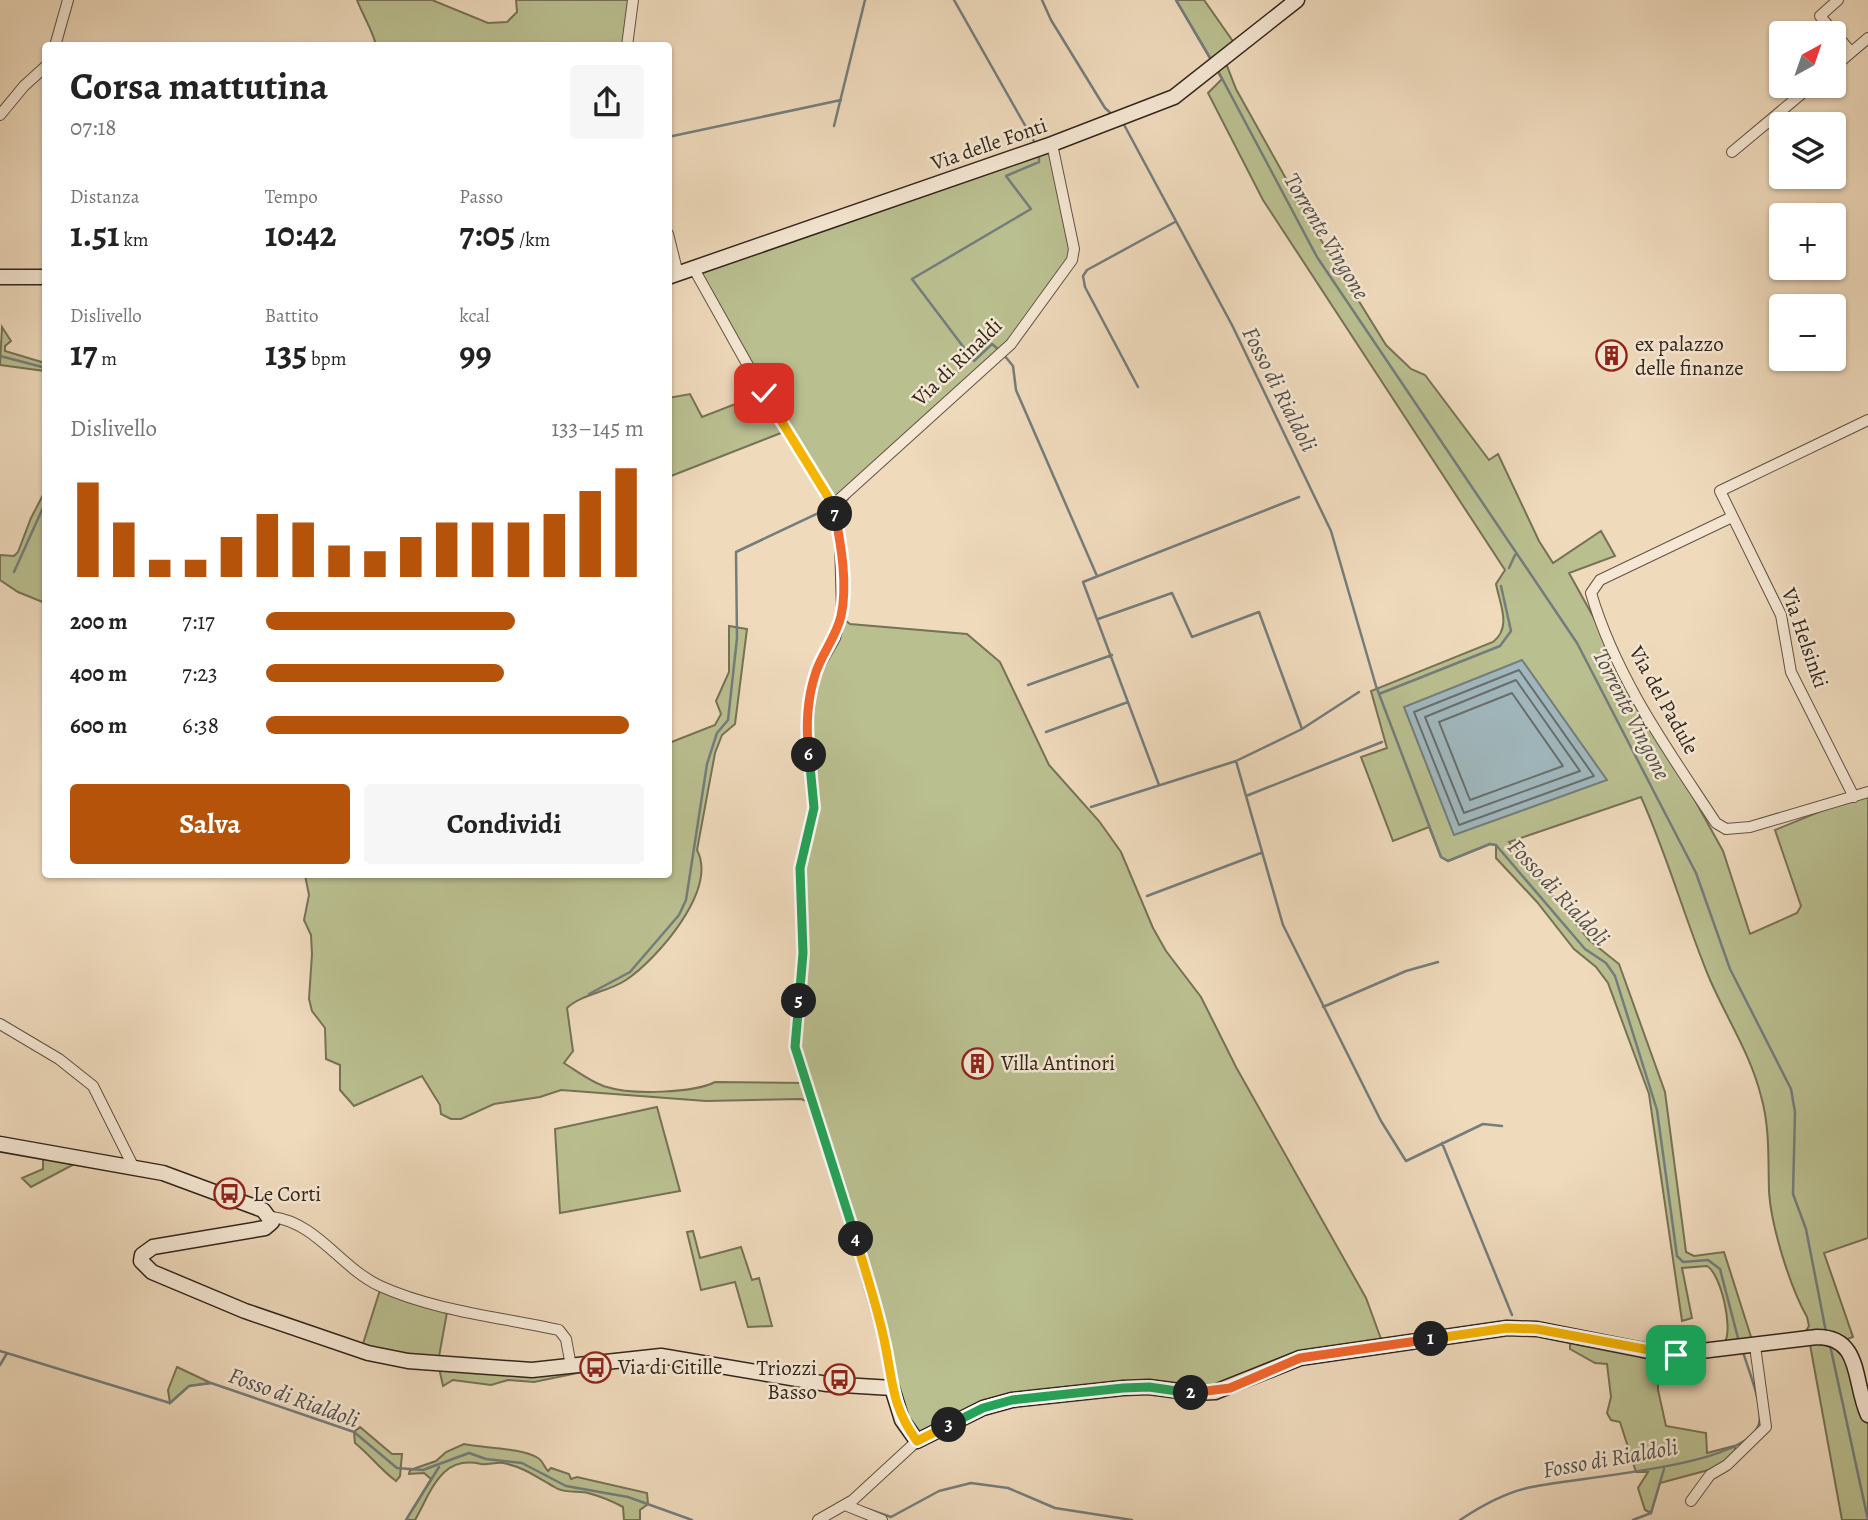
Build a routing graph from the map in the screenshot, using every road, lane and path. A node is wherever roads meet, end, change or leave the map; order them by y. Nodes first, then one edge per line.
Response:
1 (68, 0) edge
2 (633, 0) edge
3 (1297, 0) edge
4 (1838, 0) edge
5 (1868, 38) edge
6 (56, 42) edge
7 (628, 42) edge
8 (1851, 52) junction
9 (1846, 56) edge
10 (42, 70) edge
11 (1797, 98) edge
12 (0, 115) edge
13 (1052, 144) junction
14 (1732, 152) dead end
15 (694, 269) junction
16 (673, 276) edge
17 (0, 277) edge
18 (42, 277) edge
19 (1868, 420) edge
20 (833, 505) junction
21 (1732, 517) junction
22 (1868, 792) edge
23 (1854, 797) junction
24 (0, 1024) edge
25 (0, 1144) edge
26 (134, 1168) junction
27 (272, 1217) junction
28 (1747, 1347) junction
29 (571, 1366) junction
30 (892, 1388) junction
31 (1868, 1415) edge
32 (917, 1441) junction
33 (1691, 1502) dead end
34 (845, 1505) junction
35 (818, 1520) edge
36 (882, 1520) edge

1 - 6 street
2 - 7 street
3 - 13 street, Via delle Fonti
4 - 8 street
5 - 8 street
8 - 9 street
10 - 12 street
11 - 14 street
13 - 15 street, Via delle Fonti
13 - 20 street, Via di Rinaldi
15 - 16 street, Via delle Fonti
15 - 20 street
17 - 18 street
19 - 21 street, Via Helsinki
20 - 30 street
21 - 23 street, Via Helsinki
21 - 23 street, Via del Padule
22 - 23 street, Via del Padule
24 - 26 street
25 - 26 street
26 - 27 street
27 - 29 street
27 - 29 street
28 - 31 street
28 - 32 street
28 - 33 street
29 - 30 street
30 - 32 street
32 - 34 street
34 - 35 street
34 - 36 street

